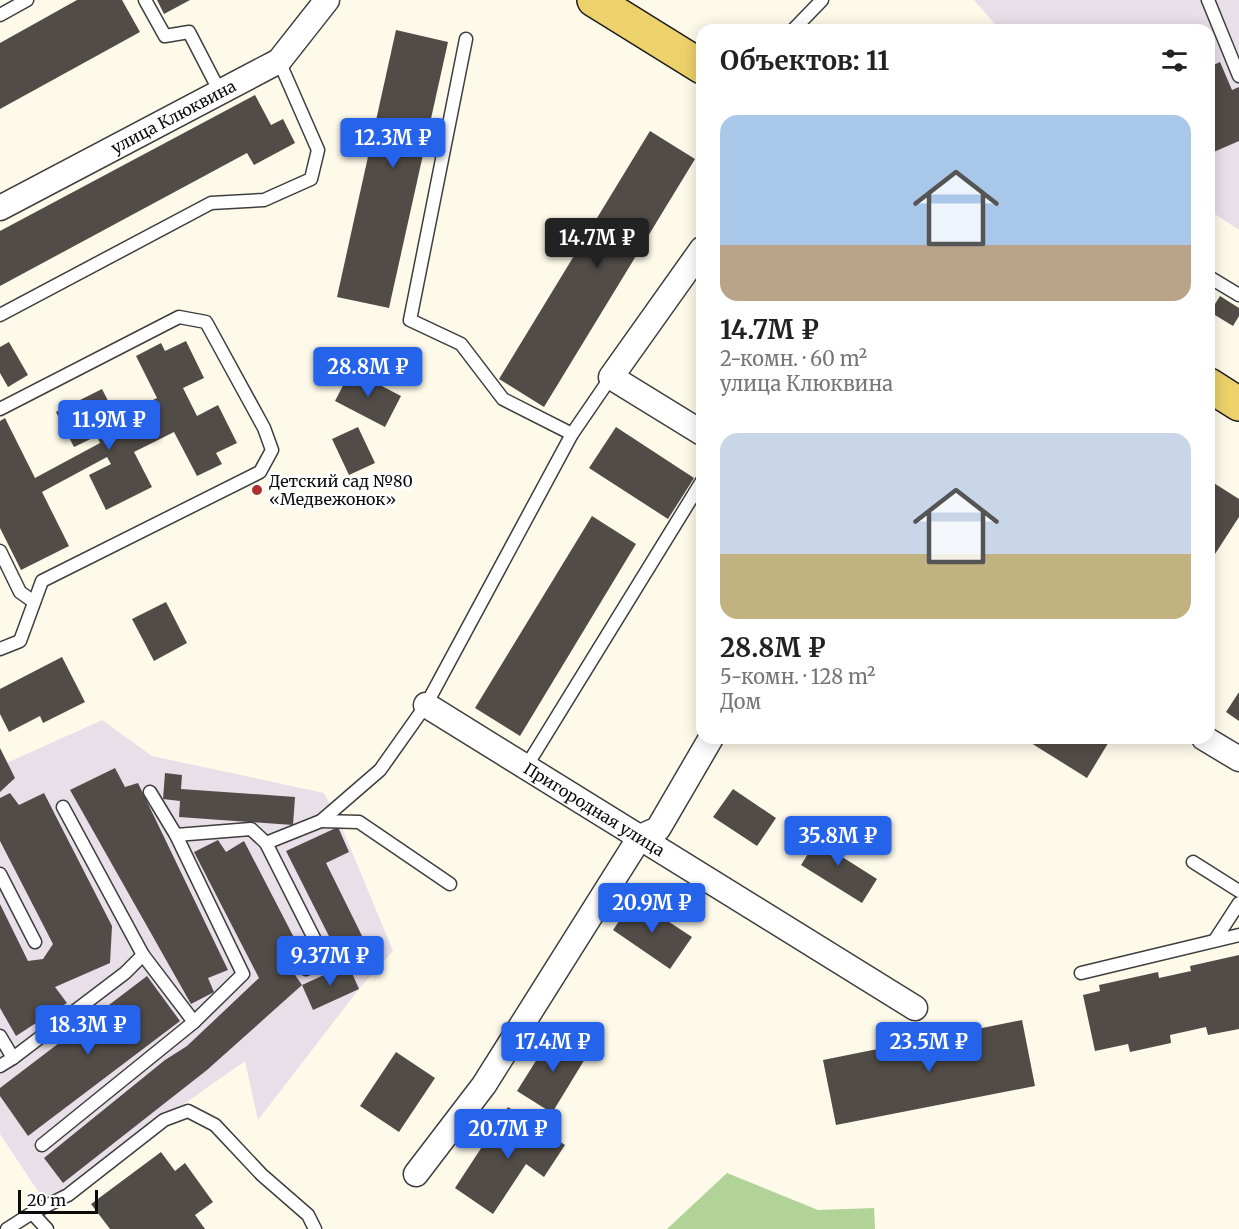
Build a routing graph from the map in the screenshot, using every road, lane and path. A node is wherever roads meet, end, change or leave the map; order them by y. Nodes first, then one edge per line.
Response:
1 (27, 0) edge
2 (145, 0) edge
3 (327, 0) edge
4 (594, 0) edge
5 (822, 0) edge
6 (1208, 0) edge
7 (0, 15) edge
8 (799, 24) edge
9 (466, 39) dead end
10 (279, 61) junction
11 (696, 63) edge
12 (1239, 76) edge
13 (219, 93) junction
14 (0, 208) edge
15 (696, 257) edge
16 (1215, 281) edge
17 (1239, 296) edge
18 (0, 315) edge
19 (611, 377) junction
20 (1215, 389) edge
21 (1239, 404) edge
22 (0, 409) edge
23 (696, 429) edge
24 (572, 434) junction
25 (696, 491) edge
26 (0, 551) edge
27 (34, 602) junction
28 (0, 649) edge
29 (426, 705) junction
30 (708, 744) edge
31 (1214, 744) edge
32 (1239, 759) edge
33 (526, 767) junction
34 (150, 792) dead end
35 (63, 807) dead end
36 (321, 821) junction
37 (177, 835) junction
38 (640, 837) junction
39 (266, 843) junction
40 (1193, 862) dead end
41 (0, 874) edge
42 (450, 884) dead end
43 (1239, 891) edge
44 (1239, 903) edge
45 (1239, 934) edge
46 (1215, 940) junction
47 (35, 942) dead end
48 (143, 955) junction
49 (306, 969) dead end
50 (1081, 973) dead end
51 (915, 1008) dead end
52 (194, 1022) junction
53 (0, 1036) edge
54 (13, 1058) junction
55 (0, 1066) edge
56 (42, 1145) dead end
57 (416, 1174) dead end
58 (32, 1213) junction
59 (7, 1229) edge
60 (47, 1229) edge
61 (315, 1229) edge

1 - 7 lane
2 - 13 lane
3 - 10 street, улица Клюквина
4 - 11 main road
5 - 8 lane
6 - 12 lane
9 - 24 lane
10 - 13 street, улица Клюквина
10 - 18 lane
13 - 14 street, улица Клюквина
15 - 19 street
16 - 17 lane
19 - 23 street
19 - 24 lane
20 - 21 main road
22 - 27 lane
24 - 29 lane
25 - 33 lane
26 - 27 lane
27 - 28 lane
29 - 33 street, Пригородная улица
29 - 36 lane
30 - 38 street
31 - 32 street
33 - 38 street, Пригородная улица
34 - 37 lane
35 - 48 lane
36 - 39 lane
36 - 42 lane
37 - 39 lane
37 - 52 lane
38 - 51 street, Пригородная улица
38 - 57 street
39 - 49 lane
40 - 43 lane
41 - 47 lane
44 - 46 lane
45 - 46 lane
46 - 50 lane
48 - 52 lane
48 - 54 lane
52 - 56 lane
53 - 54 lane
54 - 55 lane
58 - 59 lane
58 - 60 lane
58 - 61 lane

